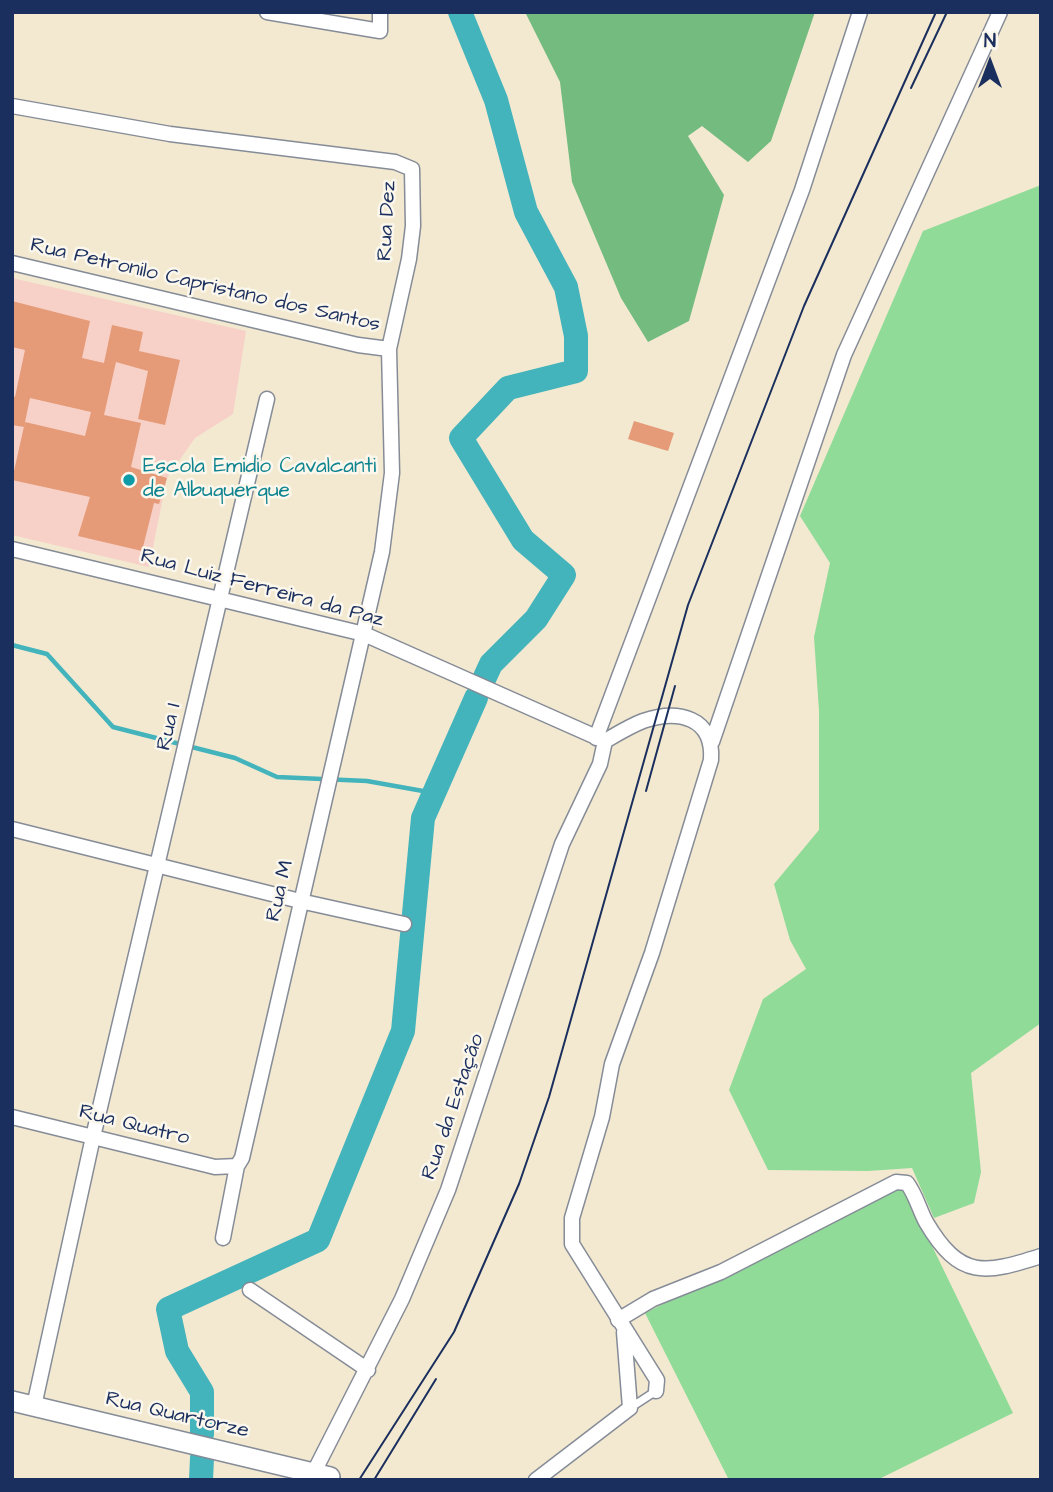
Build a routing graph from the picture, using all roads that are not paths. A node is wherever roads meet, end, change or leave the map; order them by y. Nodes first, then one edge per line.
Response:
1 (267, 12) edge
2 (380, 12) edge
3 (860, 12) edge
4 (1000, 12) edge
5 (12, 106) edge
6 (12, 263) edge
7 (389, 349) junction
8 (267, 399) dead end
9 (12, 549) edge
10 (220, 598) junction
11 (364, 634) junction
12 (600, 740) junction
13 (712, 742) junction
14 (13, 830) edge
15 (159, 864) junction
16 (300, 901) junction
17 (404, 924) dead end
18 (12, 1117) edge
19 (93, 1137) junction
20 (239, 1162) junction
21 (223, 1238) dead end
22 (1041, 1256) edge
23 (250, 1290) dead end
24 (621, 1325) junction
25 (368, 1370) junction
26 (656, 1391) joint
27 (12, 1401) edge
28 (34, 1406) junction
29 (629, 1408) junction
30 (289, 1474) edge
31 (322, 1476) joint
32 (536, 1480) edge

1 - 2 street
3 - 12 street, Rua da Estação
4 - 13 street
5 - 7 street, Rua Dez
6 - 7 street, Rua Petronilo Capristano dos Santos
7 - 11 street, Rua Dez
8 - 10 street, Rua I
9 - 10 street, Rua Luiz Ferreira da Paz
10 - 11 street, Rua Luiz Ferreira da Paz
10 - 15 street, Rua I
11 - 12 street, Rua Luiz Ferreira da Paz
11 - 16 street, Rua M
12 - 13 street
12 - 25 street, Rua da Estação
13 - 24 street
14 - 15 street
15 - 16 street
15 - 19 street, Rua I
16 - 17 street
16 - 20 street, Rua M
18 - 19 street, Rua Quatro
19 - 20 street, Rua Quatro
19 - 28 street, Rua I
20 - 21 street, Rua M
22 - 24 street
23 - 25 street
24 - 26 street
24 - 29 street
25 - 31 street, Rua da Estação
26 - 29 lane
27 - 28 street, Rua Quartorze
28 - 30 street, Rua Quartorze
29 - 32 street
30 - 31 street, Rua Quartorze

